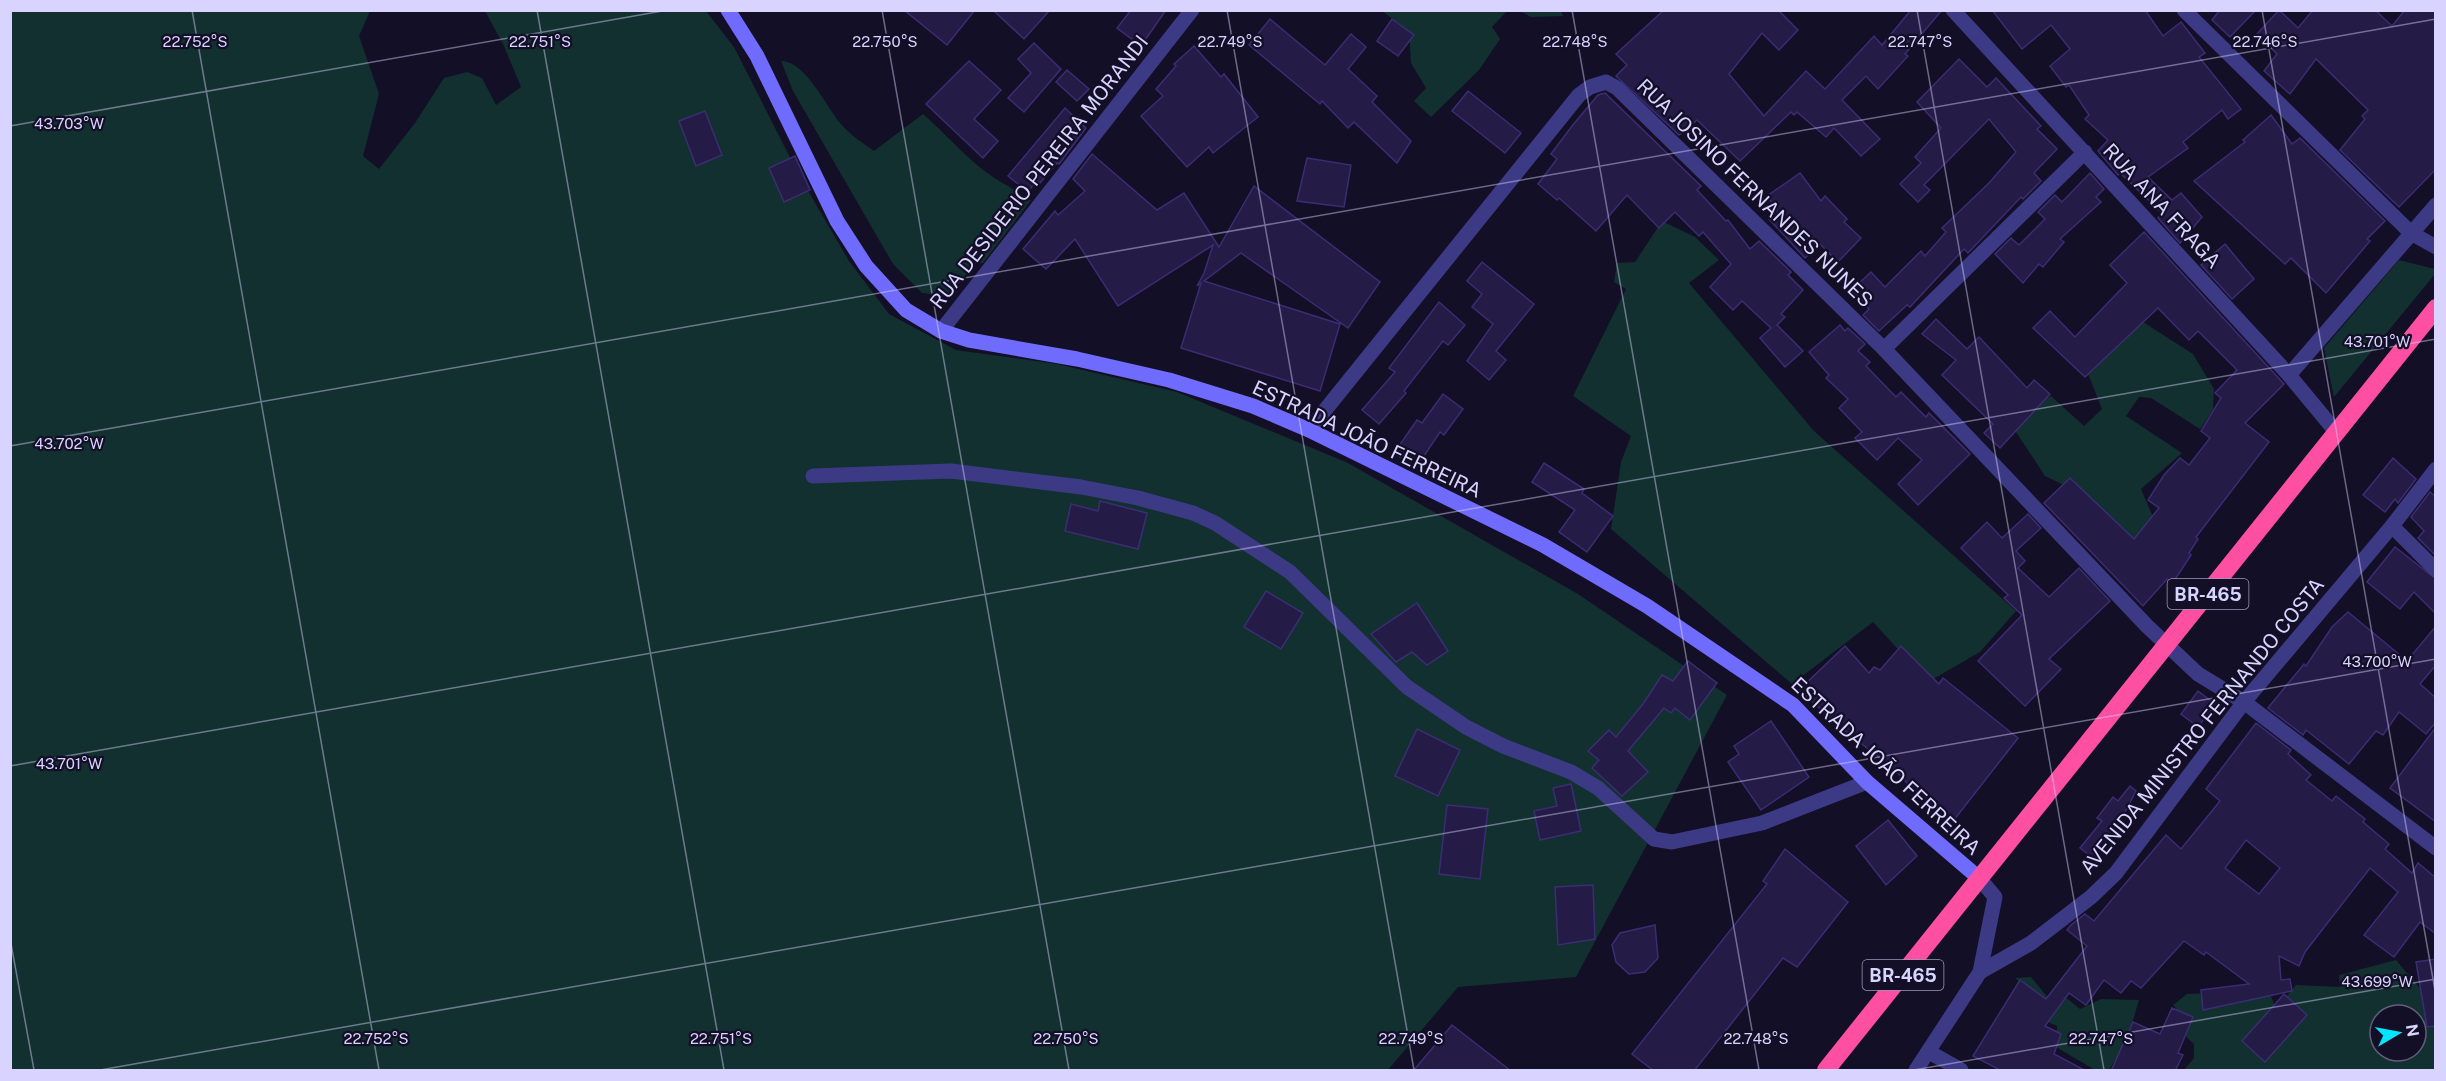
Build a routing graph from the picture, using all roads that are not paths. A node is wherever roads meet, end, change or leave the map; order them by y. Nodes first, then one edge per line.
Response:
1 (729, 10) edge
2 (1192, 10) edge
3 (1953, 10) edge
4 (2184, 10) edge
5 (2085, 152) junction
6 (2436, 205) edge
7 (2411, 233) junction
8 (2436, 247) edge
9 (2436, 308) edge
10 (941, 331) junction
11 (1884, 349) junction
12 (2289, 375) junction
13 (1310, 430) junction
14 (2337, 433) junction
15 (2436, 469) edge
16 (813, 476) dead end
17 (2392, 526) junction
18 (2436, 570) edge
19 (2167, 645) junction
20 (2244, 702) junction
21 (1867, 782) junction
22 (2436, 848) edge
23 (1980, 879) junction
24 (1980, 972) junction
25 (1929, 1052) junction
26 (1826, 1071) edge
27 (1916, 1071) edge
28 (1961, 1071) edge

1 - 10 street, ESTRADA JOÃO FERREIRA
2 - 10 street, RUA DESIDERIO PEREIRA MORANDI
3 - 5 street, RUA ANA FRAGA
4 - 7 street
5 - 11 street
5 - 12 street, RUA ANA FRAGA
6 - 7 street
7 - 8 street
7 - 12 street
9 - 14 highway, BR-465
10 - 13 street, ESTRADA JOÃO FERREIRA
11 - 13 street, RUA JOSINO FERNANDES NUNES
11 - 19 street, RUA JOSINO FERNANDES NUNES
12 - 14 street, RUA ANA FRAGA
13 - 21 street, ESTRADA JOÃO FERREIRA
14 - 19 highway, BR-465
15 - 17 street, AVENIDA MINISTRO FERNANDO COSTA
16 - 21 street
17 - 18 street
17 - 20 street, AVENIDA MINISTRO FERNANDO COSTA
19 - 20 street, RUA JOSINO FERNANDES NUNES
19 - 23 highway, BR-465
20 - 22 street, RUA JOSINO FERNANDES NUNES
20 - 24 street, AVENIDA MINISTRO FERNANDO COSTA
21 - 23 street, ESTRADA JOÃO FERREIRA
23 - 24 street
23 - 26 highway, BR-465
24 - 25 street, AVENIDA MINISTRO FERNANDO COSTA
25 - 27 street, AVENIDA MINISTRO FERNANDO COSTA
25 - 28 street

